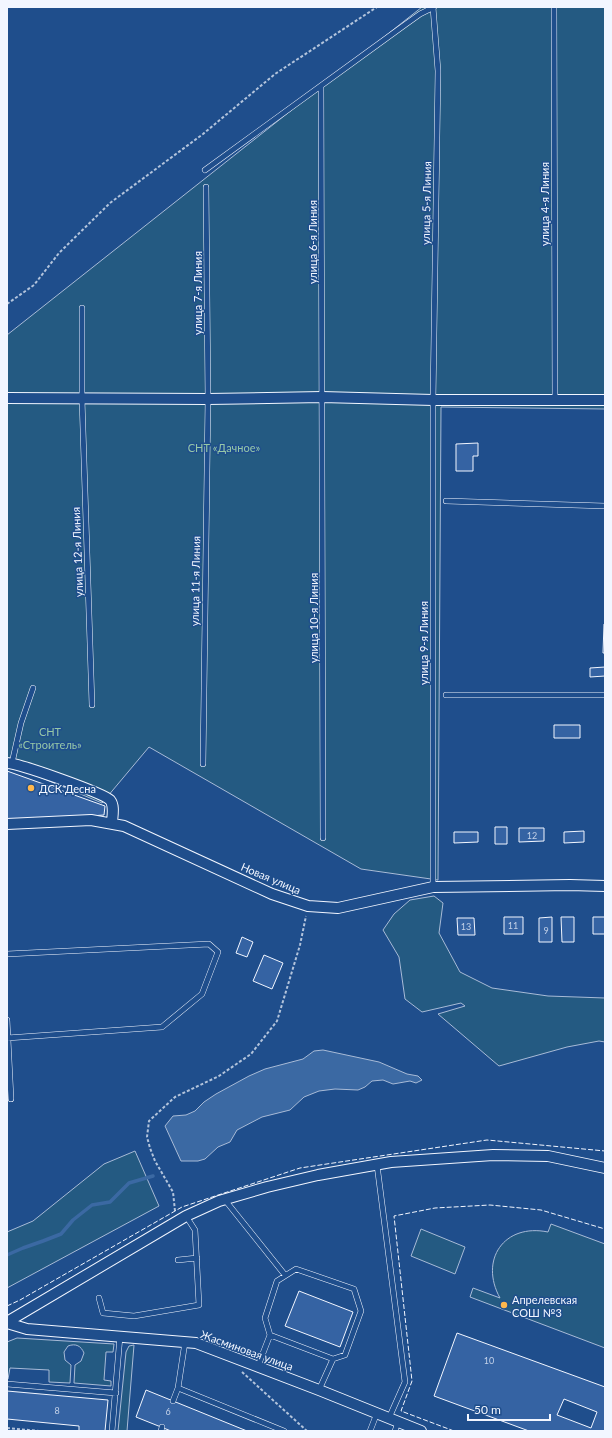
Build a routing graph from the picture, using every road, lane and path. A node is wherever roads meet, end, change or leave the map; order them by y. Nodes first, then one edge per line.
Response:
1 (377, 7) edge
2 (434, 7) edge
3 (554, 7) edge
4 (320, 86) junction
5 (205, 170) dead end
6 (206, 187) dead end
7 (7, 304) edge
8 (82, 308) dead end
9 (7, 398) edge
10 (322, 398) junction
11 (82, 399) junction
12 (208, 399) junction
13 (433, 400) junction
14 (605, 400) edge
15 (555, 401) junction
16 (446, 501) dead end
17 (605, 506) edge
18 (33, 688) dead end
19 (446, 695) dead end
20 (605, 695) edge
21 (92, 705) dead end
22 (10, 763) edge
23 (203, 764) dead end
24 (7, 824) edge
25 (112, 824) junction
26 (323, 838) dead end
27 (605, 886) edge
28 (433, 887) junction
29 (308, 906) junction
30 (7, 954) edge
31 (7, 1020) edge
32 (8, 1038) edge
33 (11, 1099) dead end
34 (377, 1165) junction
35 (605, 1168) edge
36 (225, 1200) junction
37 (182, 1219) junction
38 (197, 1258) junction
39 (178, 1260) dead end
40 (285, 1275) junction
41 (99, 1298) dead end
42 (7, 1323) edge
43 (270, 1335) junction
44 (120, 1336) junction
45 (185, 1341) junction
46 (333, 1359) junction
47 (258, 1366) junction
48 (239, 1370) dead end
49 (7, 1384) edge
50 (178, 1388) junction
51 (319, 1390) junction
52 (116, 1393) junction
53 (173, 1401) dead end
54 (377, 1414) junction
55 (394, 1424) edge
56 (7, 1428) edge
57 (39, 1431) edge
58 (112, 1431) edge
59 (284, 1431) edge
60 (307, 1431) edge
61 (370, 1431) edge
62 (421, 1431) edge

1 - 7 path
2 - 4 lane
2 - 13 lane, улица 5-я Линия
3 - 15 lane, улица 4-я Линия
4 - 5 lane
4 - 10 lane, улица 6-я Линия
6 - 12 lane, улица 7-я Линия
8 - 11 lane, улица 12-я Линия
9 - 11 street
10 - 12 street
10 - 13 street
10 - 26 lane, улица 10-я Линия
11 - 12 street
11 - 21 lane, улица 12-я Линия
12 - 23 lane, улица 11-я Линия
13 - 15 street
13 - 28 lane, улица 9-я Линия
14 - 15 street
16 - 17 lane
18 - 22 lane
19 - 20 lane
22 - 25 street
24 - 25 street, Новая улица
25 - 29 street, Новая улица
27 - 28 street, Новая улица
28 - 29 street, Новая улица
29 - 37 path
30 - 32 lane
31 - 32 lane
32 - 33 lane
34 - 35 street
34 - 36 street
34 - 55 lane
36 - 37 street
36 - 40 lane
37 - 38 lane
37 - 42 street
38 - 39 lane
38 - 41 lane
40 - 43 lane
40 - 46 lane
42 - 44 street, Жасминовая улица
43 - 46 lane
43 - 47 lane
44 - 45 street, Жасминовая улица
44 - 52 lane
45 - 47 street, Жасминовая улица
45 - 50 lane
46 - 51 lane
47 - 51 street, Жасминовая улица
48 - 60 path
49 - 52 lane
50 - 53 lane
50 - 59 lane
51 - 54 street, Жасминовая улица
52 - 58 lane
54 - 55 street, Жасминовая улица
54 - 61 lane
55 - 62 street, Жасминовая улица
56 - 57 path

